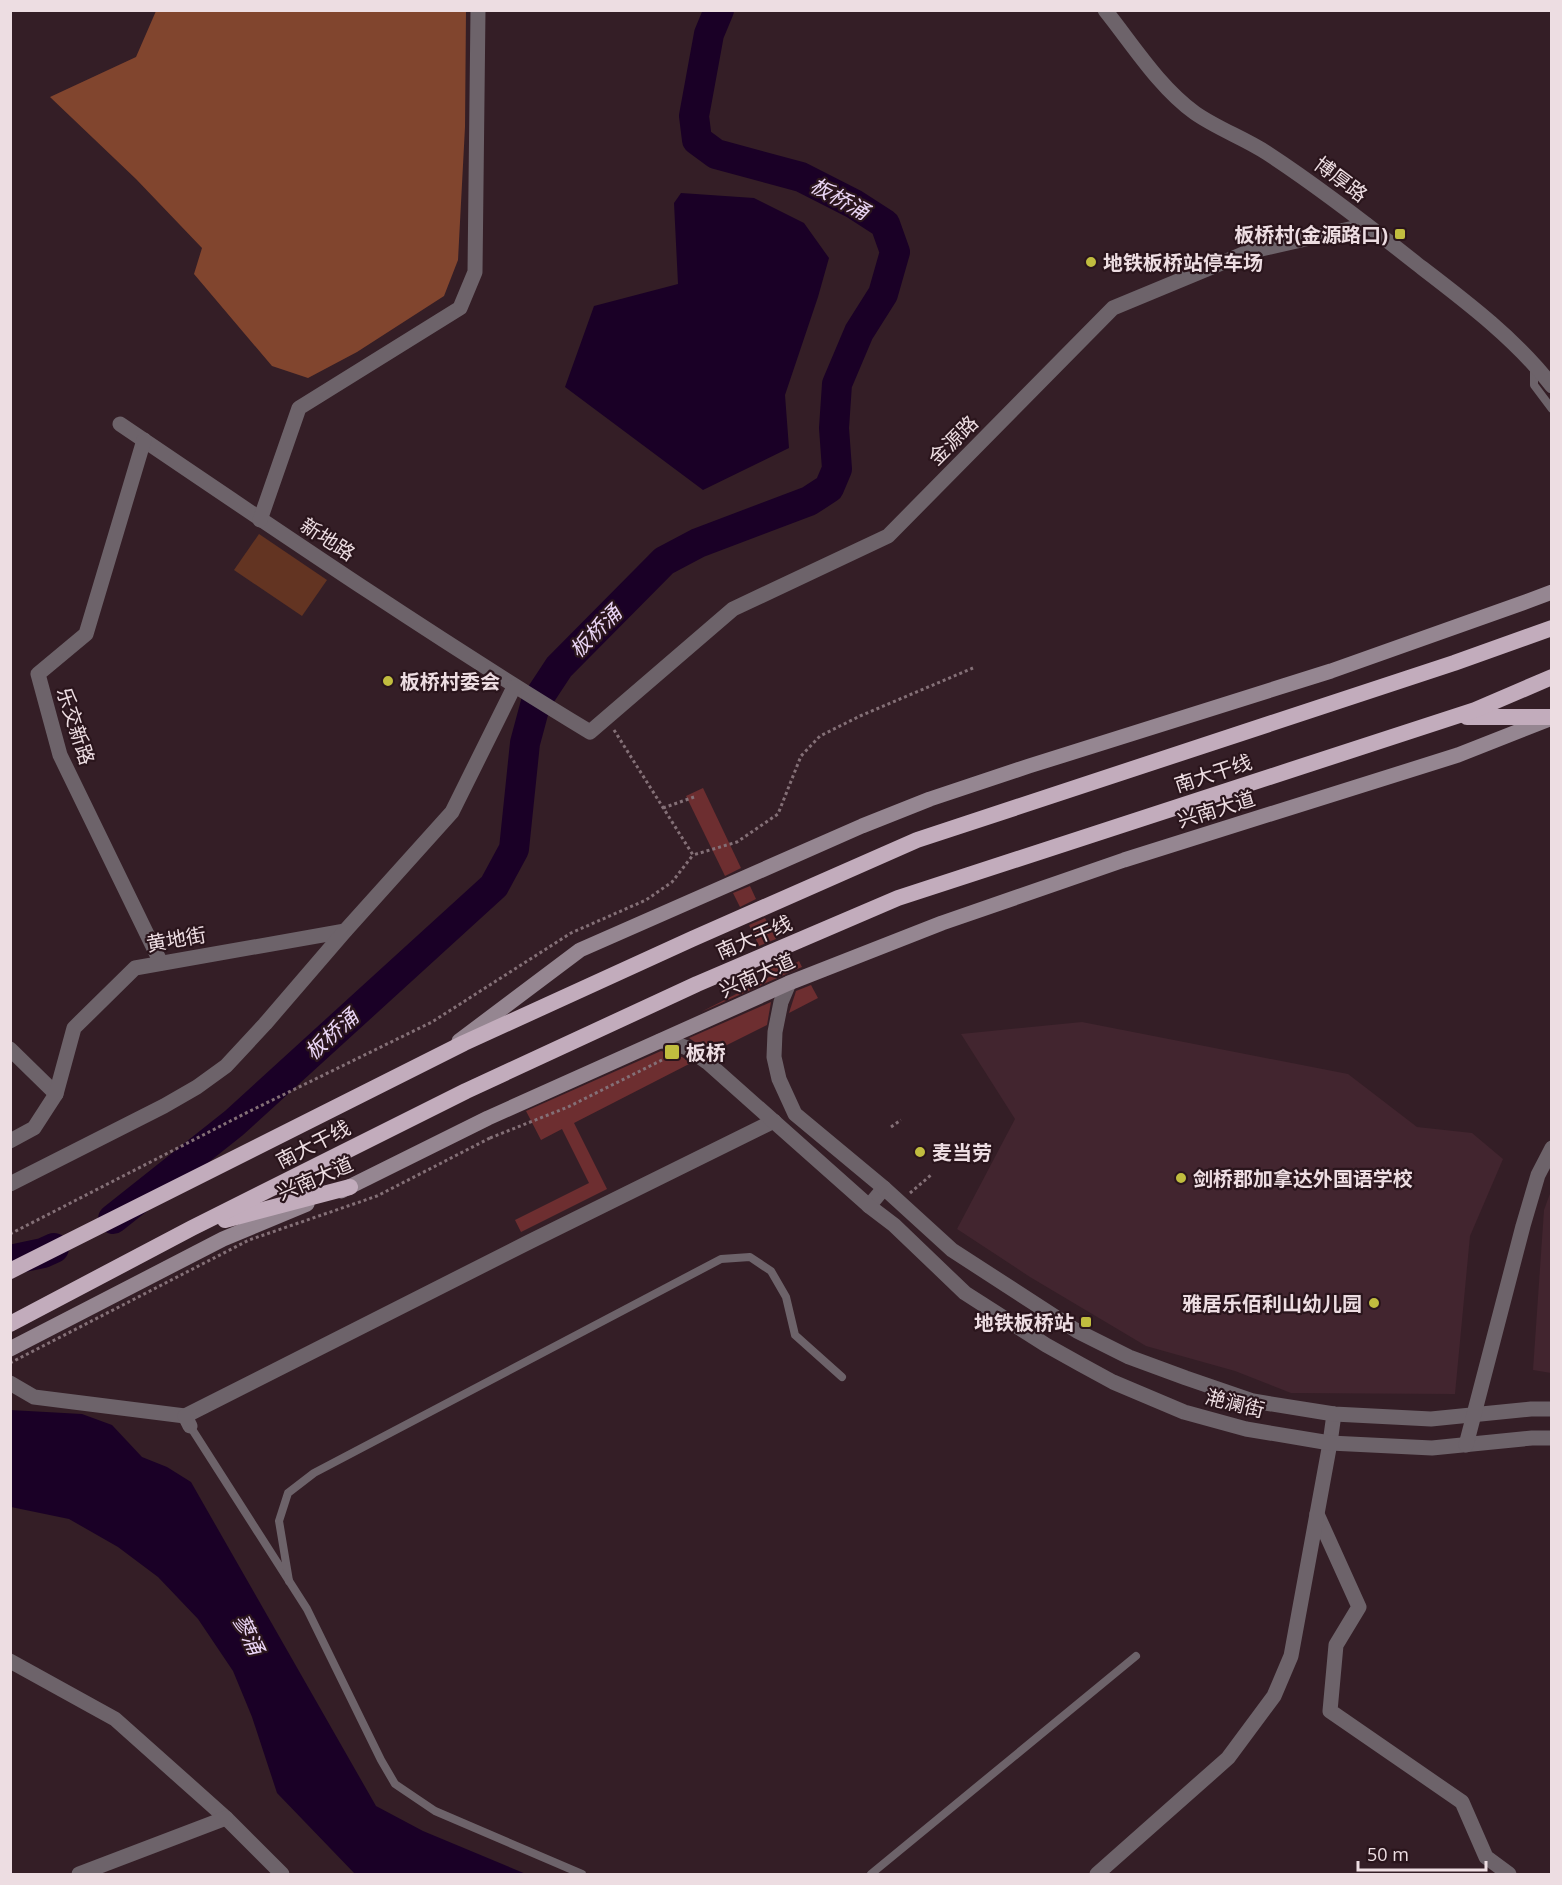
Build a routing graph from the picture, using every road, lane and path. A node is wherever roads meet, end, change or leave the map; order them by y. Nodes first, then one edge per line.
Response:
1 (478, 10) edge
2 (1106, 10) edge
3 (1367, 225) junction
4 (1533, 362) junction
5 (1551, 370) edge
6 (1551, 386) edge
7 (1551, 409) edge
8 (120, 424) dead end
9 (144, 440) junction
10 (260, 520) junction
11 (1551, 592) edge
12 (1551, 628) edge
13 (973, 668) dead end
14 (1551, 677) edge
15 (514, 687) junction
16 (1454, 717) junction
17 (606, 718) junction
18 (1551, 718) edge
19 (590, 732) joint
20 (694, 797) dead end
21 (663, 808) junction
22 (693, 855) junction
23 (345, 931) junction
24 (161, 963) junction
25 (789, 983) junction
26 (660, 1041) junction
27 (10, 1048) edge
28 (687, 1048) junction
29 (444, 1052) junction
30 (56, 1094) junction
31 (901, 1120) dead end
32 (774, 1122) junction
33 (891, 1127) dead end
34 (10, 1141) edge
35 (1551, 1148) edge
36 (931, 1175) dead end
37 (10, 1184) edge
38 (350, 1187) junction
39 (884, 1188) junction
40 (898, 1203) junction
41 (869, 1206) junction
42 (192, 1228) junction
43 (10, 1234) edge
44 (10, 1272) edge
45 (1029, 1300) junction
46 (10, 1324) edge
47 (1015, 1324) junction
48 (10, 1349) edge
49 (10, 1363) edge
50 (842, 1377) dead end
51 (10, 1383) edge
52 (1551, 1409) edge
53 (1334, 1414) junction
54 (1474, 1415) junction
55 (188, 1421) junction
56 (1551, 1438) edge
57 (1330, 1443) junction
58 (1466, 1445) junction
59 (1317, 1514) junction
60 (289, 1581) junction
61 (1136, 1656) dead end
62 (10, 1661) edge
63 (226, 1818) junction
64 (79, 1875) edge
65 (282, 1875) edge
66 (582, 1875) edge
67 (871, 1875) edge
68 (1097, 1875) edge
69 (1509, 1875) edge

1 - 10 street
2 - 3 street, 博厚路
3 - 4 street, 博厚路
3 - 17 street, 金源路
4 - 5 lane
4 - 6 street, 博厚路
4 - 7 lane
8 - 9 street, 新地路
9 - 10 street, 新地路
9 - 24 street, 乐交新路
10 - 15 street, 新地路
11 - 29 main road
12 - 29 highway, 南大干线
13 - 22 path
14 - 16 highway, 南大干线
15 - 19 street, 新地路
15 - 23 street
16 - 18 highway
16 - 42 highway, 南大干线
17 - 19 street, 金源路
17 - 21 path
18 - 25 main road, 兴南大道
20 - 21 path
21 - 22 path
22 - 43 path
23 - 24 street, 黄地街
23 - 37 street
24 - 30 street, 黄地街
25 - 26 main road, 兴南大道
25 - 39 street, 滟澜街
26 - 28 street
26 - 38 main road, 兴南大道
27 - 30 street
28 - 32 street, 滟澜街
28 - 49 path, bridge
29 - 44 highway, 南大干线
30 - 34 street, 黄地街
31 - 33 path
32 - 41 street, 滟澜街
32 - 55 street
35 - 54 street
36 - 40 path
38 - 42 highway
38 - 48 main road, 兴南大道
39 - 40 street, 滟澜街
39 - 41 street
40 - 45 street, 滟澜街
41 - 47 street, 滟澜街
42 - 46 highway, 南大干线
45 - 47 street
45 - 53 street, 滟澜街
47 - 57 street, 滟澜街
50 - 60 lane
51 - 55 street
52 - 54 street, 滟澜街
53 - 54 street, 滟澜街
53 - 57 street
54 - 58 street
55 - 60 lane
56 - 58 street, 滟澜街
57 - 58 street, 滟澜街
57 - 59 street
59 - 68 street
59 - 69 street
60 - 66 lane
61 - 67 lane
62 - 63 street
63 - 64 street
63 - 65 street

